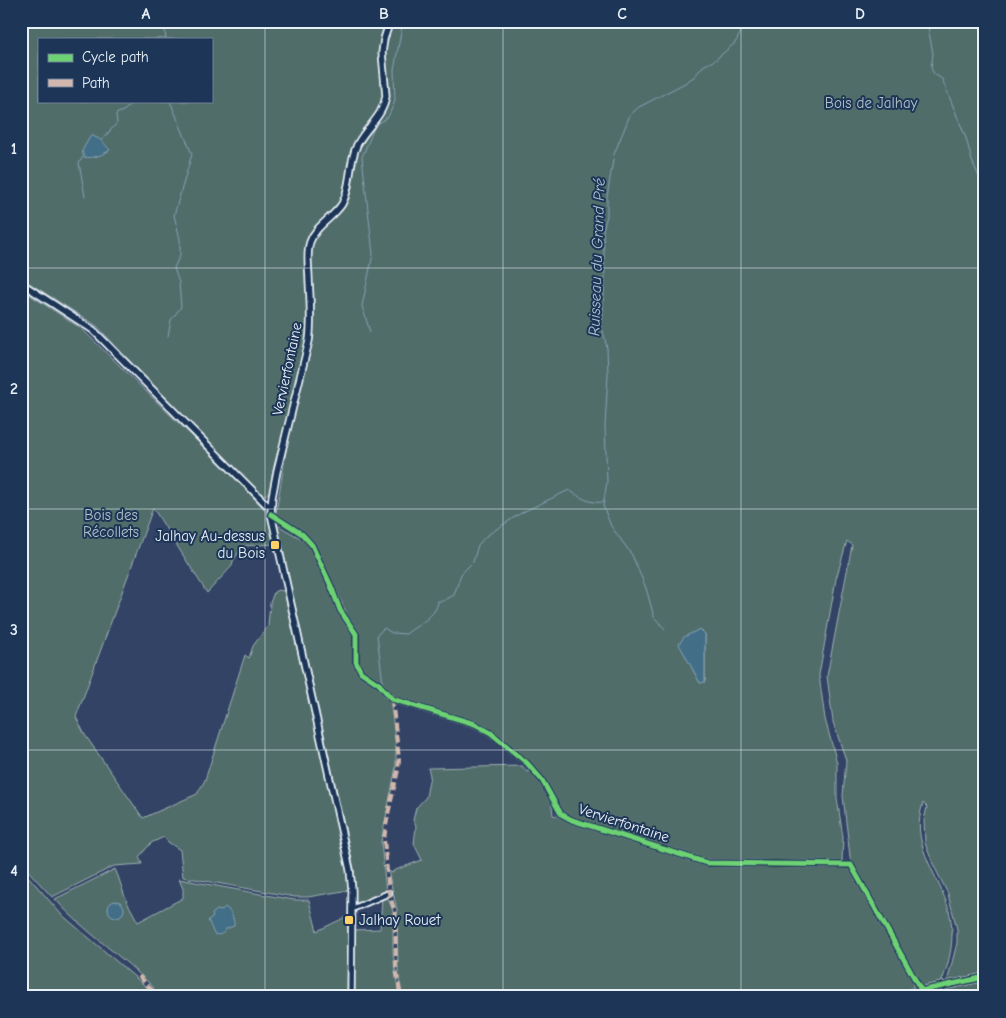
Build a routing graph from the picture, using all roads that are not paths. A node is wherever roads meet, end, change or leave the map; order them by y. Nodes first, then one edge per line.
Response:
1 (390, 21) edge
2 (21, 283) edge
3 (271, 506) junction
4 (271, 514) junction
5 (390, 893) dead end
6 (352, 909) junction
7 (985, 976) edge
8 (921, 990) junction
9 (351, 997) edge
10 (892, 997) edge

1 - 3 main road, Vervierfontaine
2 - 3 main road
3 - 4 main road, Vervierfontaine
4 - 6 main road, Vervierfontaine
4 - 8 street, Vervierfontaine
5 - 6 street
6 - 9 main road, Vervierfontaine
7 - 8 main road
8 - 10 main road

